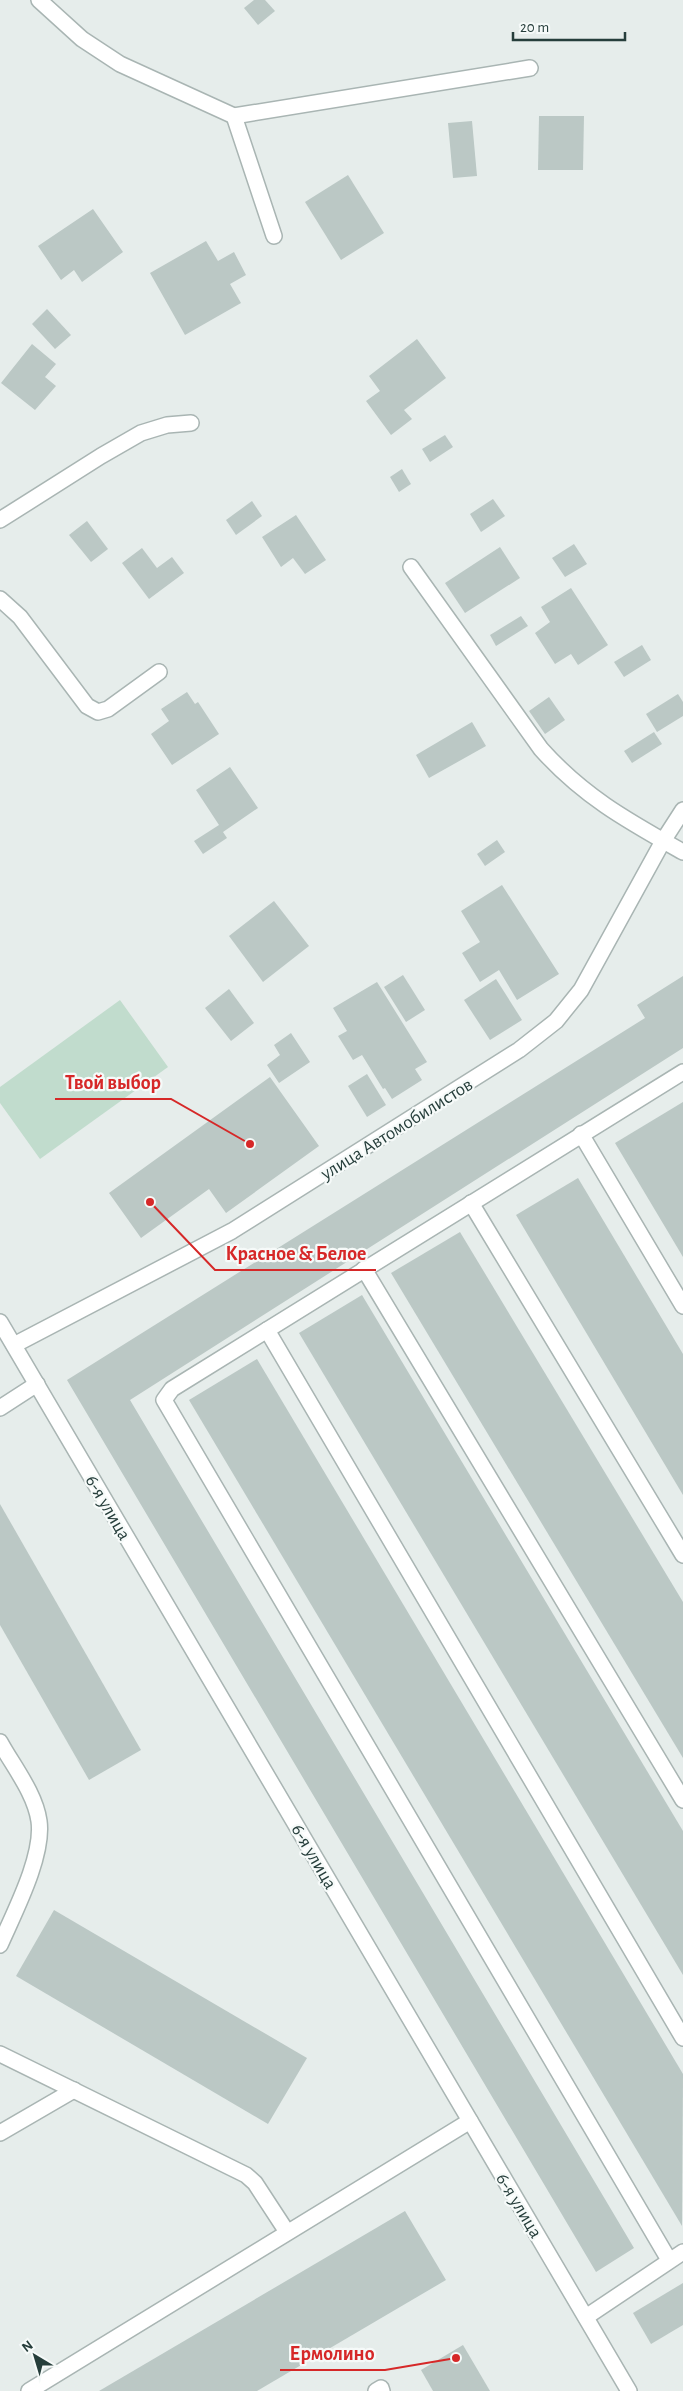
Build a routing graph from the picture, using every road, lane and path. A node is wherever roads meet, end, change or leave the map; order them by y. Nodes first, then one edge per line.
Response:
1 (38, 0) edge
2 (530, 68) dead end
3 (234, 116) junction
4 (274, 236) dead end
5 (191, 423) dead end
6 (0, 520) edge
7 (411, 567) dead end
8 (0, 599) edge
9 (159, 672) dead end
10 (683, 810) edge
11 (663, 841) junction
12 (683, 852) edge
13 (683, 1072) edge
14 (581, 1134) junction
15 (471, 1203) junction
16 (364, 1269) junction
17 (683, 1306) edge
18 (0, 1322) edge
19 (267, 1330) junction
20 (0, 1336) edge
21 (14, 1345) junction
22 (37, 1384) junction
23 (0, 1408) edge
24 (683, 1555) edge
25 (0, 1742) edge
26 (683, 1800) edge
27 (0, 1945) edge
28 (683, 2038) edge
29 (0, 2054) edge
30 (74, 2090) junction
31 (470, 2121) junction
32 (0, 2133) edge
33 (287, 2232) junction
34 (683, 2252) edge
35 (669, 2260) junction
36 (586, 2317) junction
37 (29, 2391) edge
38 (376, 2391) edge
39 (382, 2391) edge
40 (629, 2391) edge

1 - 3 street
2 - 3 street
3 - 4 street
5 - 6 street
7 - 11 street
8 - 9 street
10 - 11 street, улица Автомобилистов
11 - 12 street
11 - 21 street, улица Автомобилистов
13 - 14 street
14 - 15 street
14 - 17 street
15 - 16 street
15 - 24 street
16 - 19 street
16 - 26 street
18 - 21 street, 6-я улица
19 - 28 street
19 - 35 street
20 - 21 street
21 - 22 street, 6-я улица
22 - 23 street
22 - 31 street, 6-я улица
25 - 27 street
29 - 30 street
30 - 32 street
30 - 33 street
31 - 33 street
31 - 36 street, 6-я улица
33 - 37 street
34 - 35 street
35 - 36 street
36 - 40 street, 6-я улица
38 - 39 street

